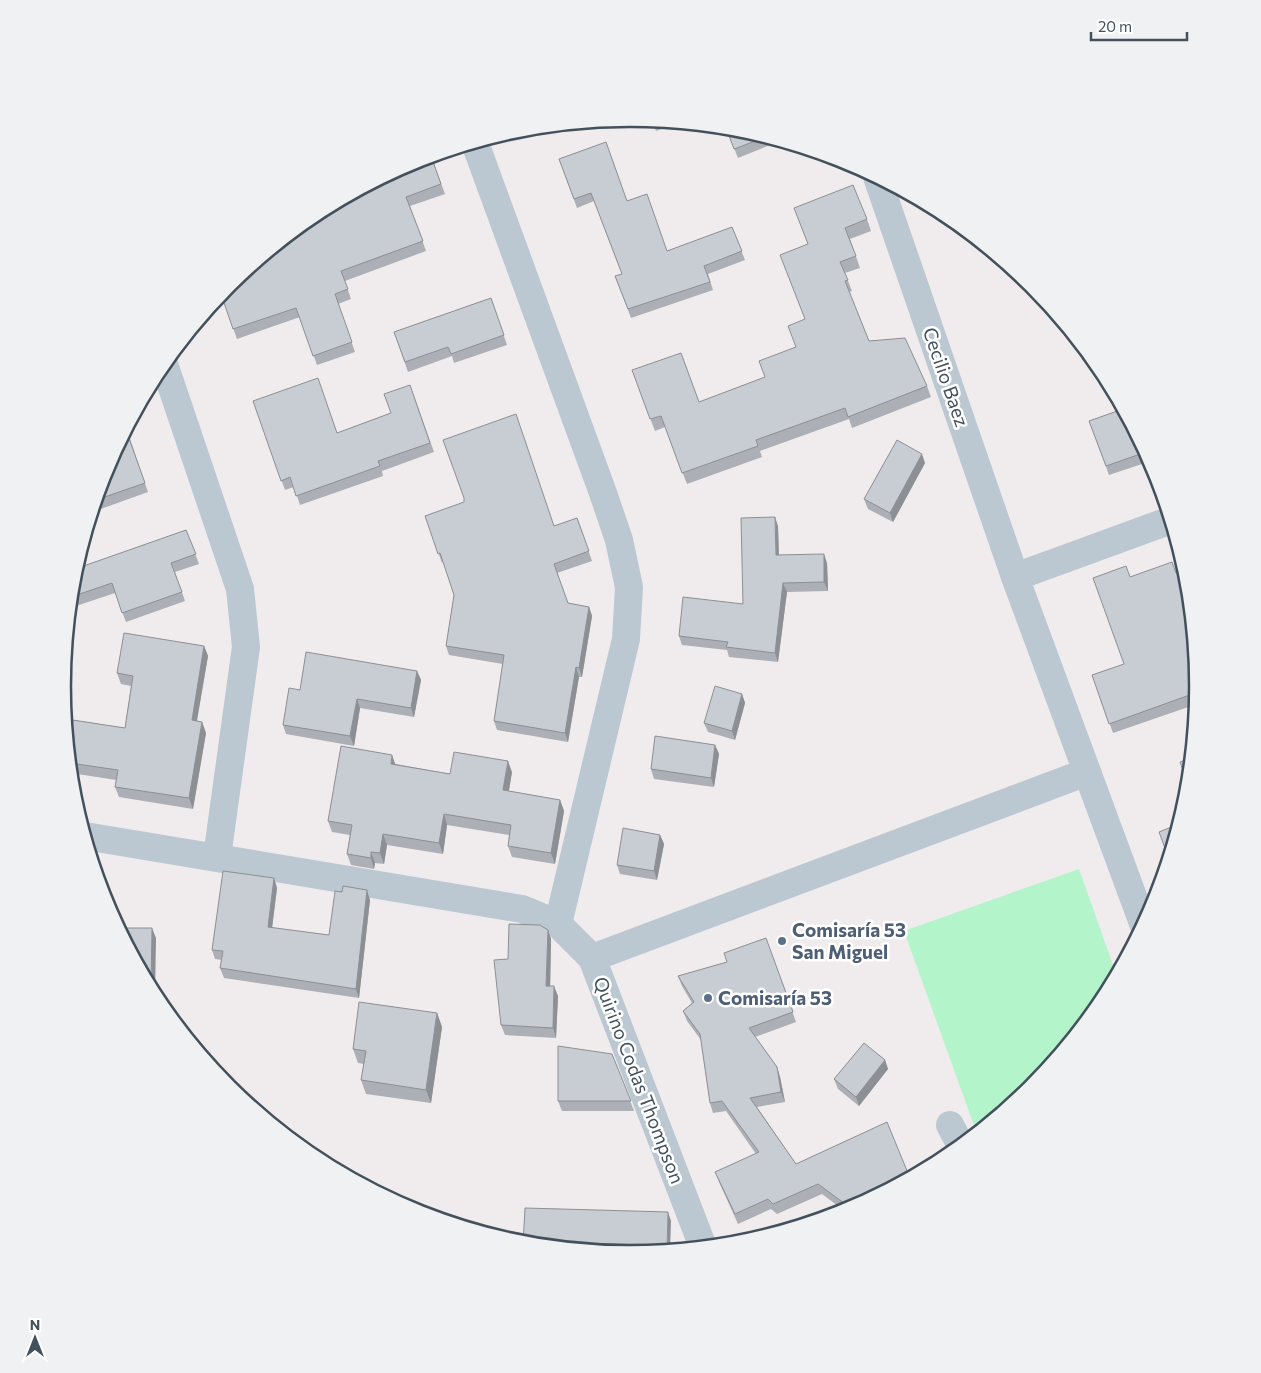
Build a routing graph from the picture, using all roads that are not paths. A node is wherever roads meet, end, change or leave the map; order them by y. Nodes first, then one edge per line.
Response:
1 (477, 149) edge
2 (880, 186) edge
3 (167, 374) edge
4 (1165, 522) edge
5 (1015, 577) junction
6 (1087, 772) junction
7 (92, 837) edge
8 (217, 857) junction
9 (1140, 916) edge
10 (558, 924) junction
11 (592, 958) junction
12 (701, 1241) edge

1 - 10 street
2 - 5 street, Cecilio Baez
3 - 8 street
4 - 5 street
5 - 6 street, Cecilio Baez
6 - 9 street, Cecilio Baez
6 - 11 street
7 - 8 street
8 - 10 street
10 - 11 street, Quirino Codas Thompson
11 - 12 street, Quirino Codas Thompson

